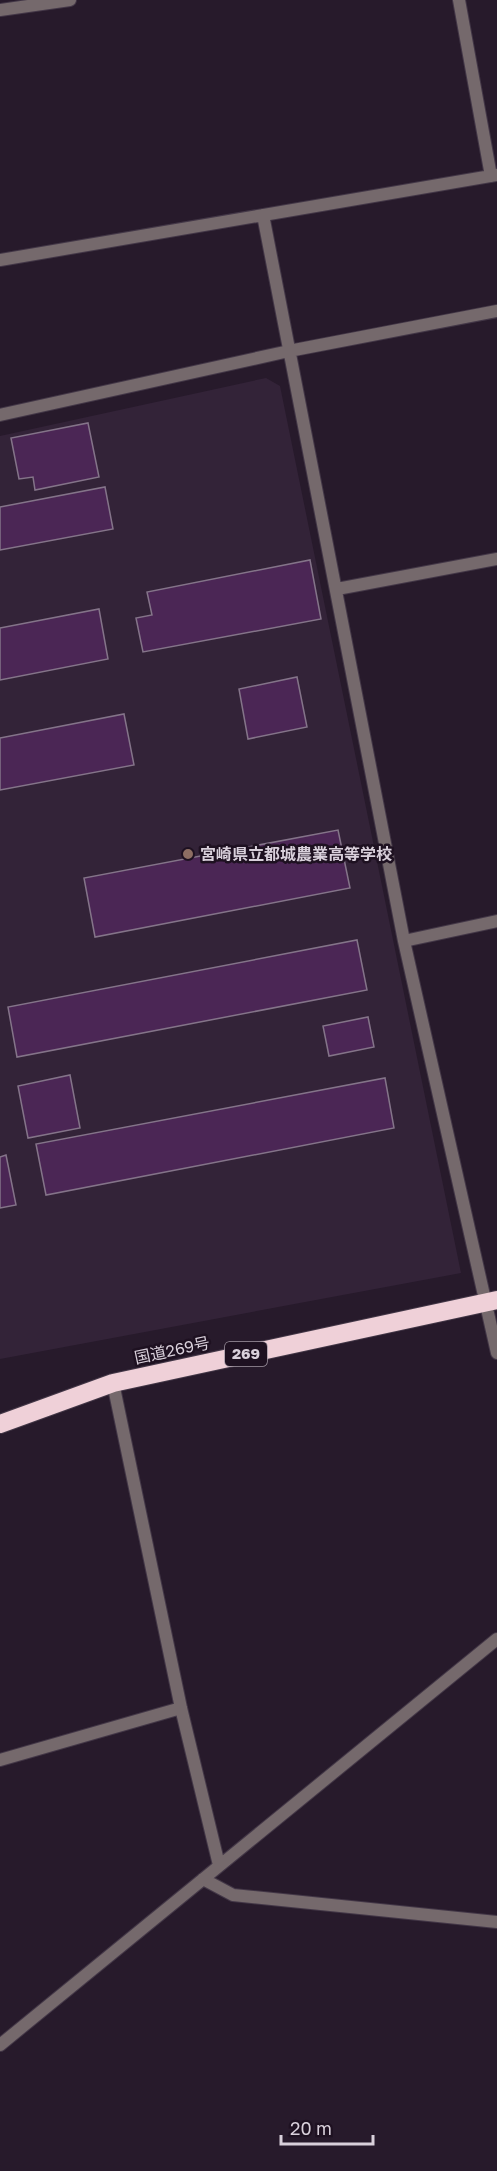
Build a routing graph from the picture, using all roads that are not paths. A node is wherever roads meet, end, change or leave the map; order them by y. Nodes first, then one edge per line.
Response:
1 (70, 0) edge
2 (459, 0) edge
3 (0, 10) edge
4 (494, 176) edge
5 (263, 215) junction
6 (0, 260) edge
7 (497, 311) edge
8 (289, 351) junction
9 (0, 415) edge
10 (497, 559) edge
11 (337, 589) junction
12 (497, 921) edge
13 (404, 941) junction
14 (491, 1301) edge
15 (497, 1353) edge
16 (113, 1383) junction
17 (0, 1424) edge
18 (497, 1639) edge
19 (181, 1708) junction
20 (0, 1760) edge
21 (219, 1865) junction
22 (203, 1879) junction
23 (497, 1922) edge
24 (0, 2045) edge

1 - 3 street
2 - 4 street
4 - 5 street
5 - 6 street
5 - 8 street
7 - 8 street
8 - 9 street
8 - 11 street
10 - 11 street
11 - 13 street
12 - 13 street
13 - 14 street
14 - 15 street
14 - 16 highway, 国道269号 / 269
16 - 17 highway, 国道269号 / 269
16 - 19 street
18 - 21 street
19 - 20 street
19 - 21 street
21 - 22 street
22 - 23 street
22 - 24 street

